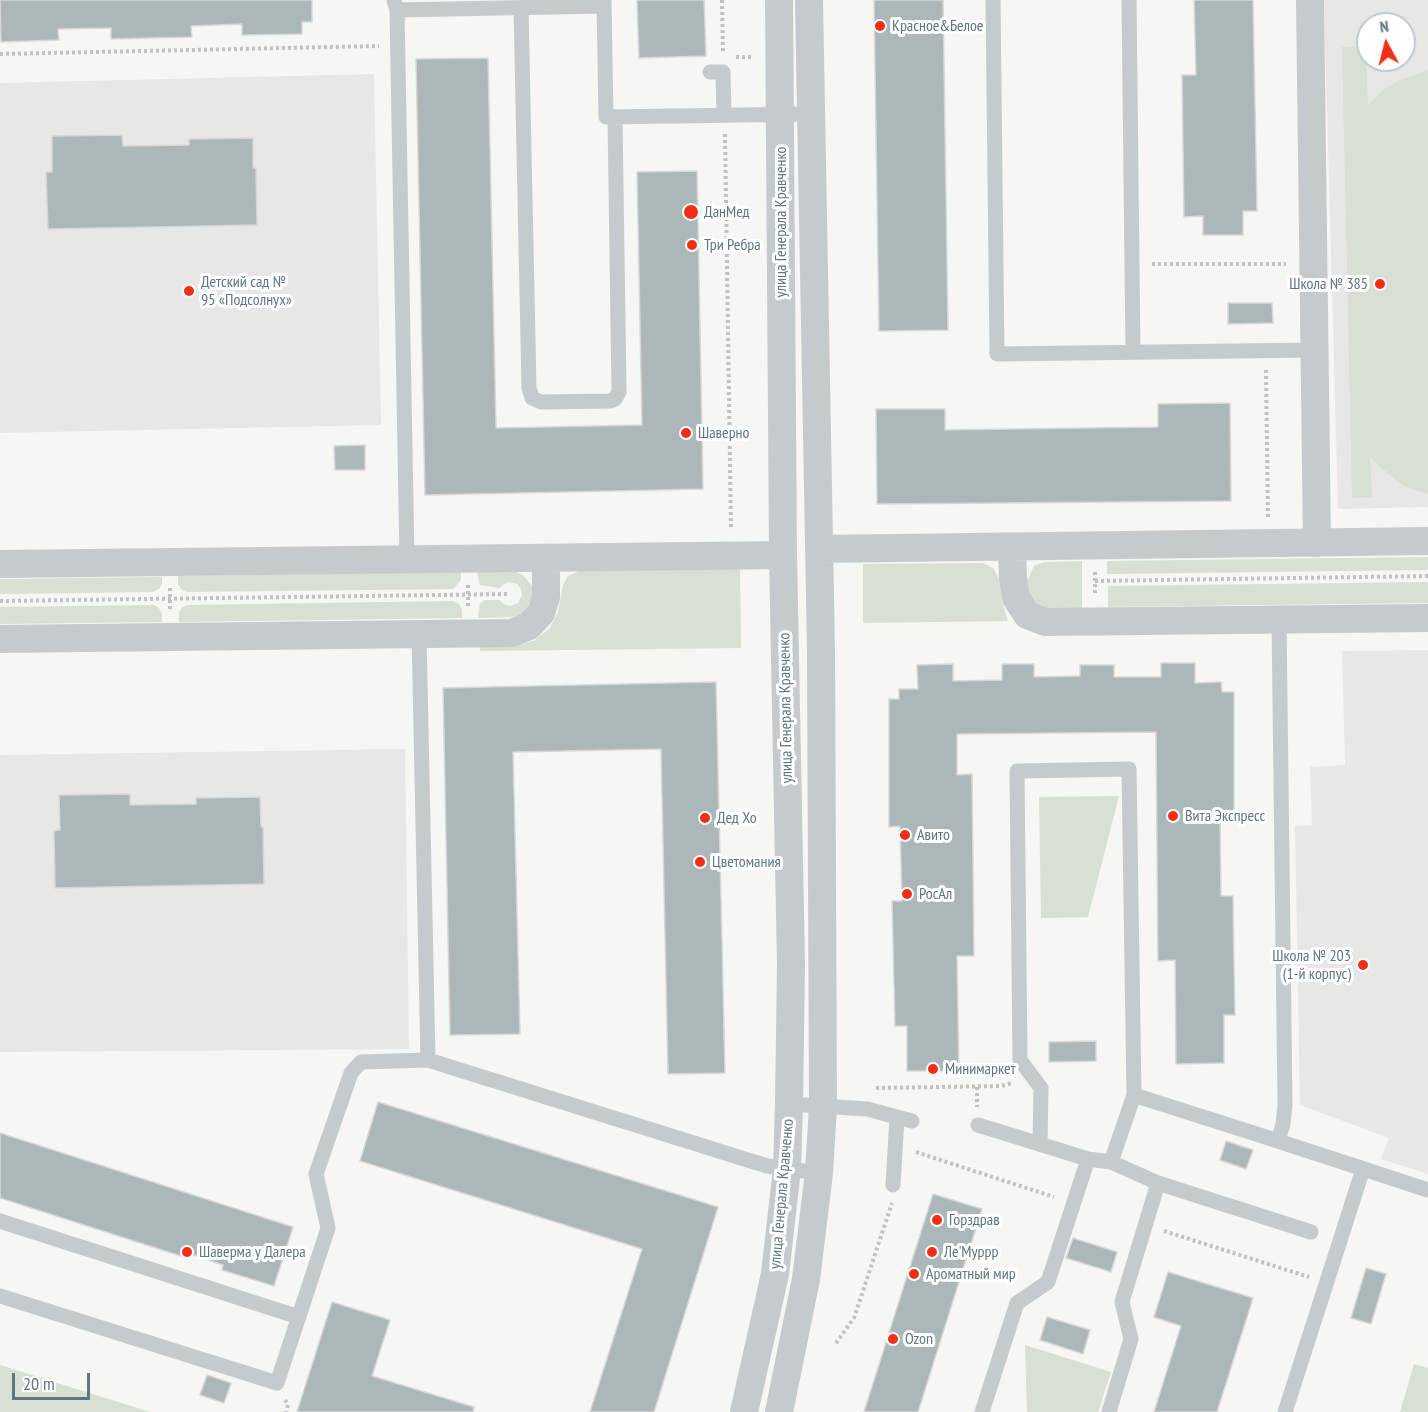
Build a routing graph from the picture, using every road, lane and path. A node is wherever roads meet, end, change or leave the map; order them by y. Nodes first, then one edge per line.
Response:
1 (722, 0) edge
2 (779, 0) edge
3 (809, 0) edge
4 (993, 0) edge
5 (1129, 0) edge
6 (1310, 0) edge
7 (604, 3) edge
8 (396, 5) edge
9 (521, 8) junction
10 (398, 45) junction
11 (0, 54) edge
12 (759, 57) dead end
13 (719, 67) junction
14 (781, 114) junction
15 (811, 114) junction
16 (724, 115) junction
17 (615, 117) junction
18 (1132, 264) junction
19 (1313, 264) junction
20 (1266, 350) junction
21 (1315, 350) junction
22 (1133, 352) junction
23 (1268, 522) dead end
24 (732, 529) dead end
25 (1428, 542) edge
26 (1317, 543) junction
27 (1012, 547) junction
28 (819, 549) junction
29 (783, 555) junction
30 (468, 558) junction
31 (546, 558) junction
32 (407, 559) junction
33 (169, 562) junction
34 (1095, 562) dead end
35 (0, 564) edge
36 (1428, 576) edge
37 (1095, 581) junction
38 (510, 594) dead end
39 (468, 595) junction
40 (170, 599) junction
41 (1095, 599) dead end
42 (0, 601) edge
43 (1428, 618) edge
44 (1279, 620) junction
45 (468, 633) junction
46 (419, 634) junction
47 (170, 637) junction
48 (0, 639) edge
49 (428, 1060) junction
50 (1032, 1077) junction
51 (867, 1088) dead end
52 (1134, 1095) junction
53 (789, 1104) junction
54 (823, 1106) junction
55 (978, 1125) dead end
56 (1278, 1141) junction
57 (1040, 1144) junction
58 (895, 1145) junction
59 (1088, 1159) junction
60 (1111, 1162) junction
61 (787, 1169) junction
62 (1363, 1169) junction
63 (819, 1173) junction
64 (1158, 1183) junction
65 (893, 1185) joint
66 (1428, 1190) edge
67 (1074, 1203) junction
68 (0, 1221) edge
69 (1146, 1225) junction
70 (1311, 1232) dead end
71 (1327, 1283) junction
72 (0, 1296) edge
73 (299, 1317) junction
74 (836, 1343) dead end
75 (288, 1405) dead end
76 (286, 1412) edge
77 (744, 1412) edge
78 (779, 1412) edge
79 (982, 1412) edge
80 (1109, 1412) edge
81 (1285, 1412) edge

1 - 13 path
2 - 14 street, улица Генерала Кравченко
3 - 15 street, улица Генерала Кравченко
4 - 22 lane
5 - 18 lane
6 - 19 street
7 - 9 lane
7 - 17 lane
8 - 9 lane
8 - 10 lane
9 - 17 lane
10 - 11 path
10 - 32 lane
12 - 13 path
13 - 16 lane
14 - 15 lane
14 - 16 lane
14 - 29 street, улица Генерала Кравченко
15 - 28 street, улица Генерала Кравченко
16 - 17 lane
16 - 24 path
18 - 19 path
18 - 22 lane
19 - 21 street
20 - 21 lane
20 - 22 lane
20 - 23 path
21 - 26 street
25 - 26 street
26 - 27 street
27 - 28 street
27 - 44 street
28 - 54 street, улица Генерала Кравченко
29 - 31 street
29 - 53 street, улица Генерала Кравченко
30 - 31 street
30 - 32 street
30 - 39 path
31 - 45 street
32 - 33 street
33 - 35 street
33 - 40 path
34 - 37 path
36 - 37 path
37 - 41 path
38 - 39 path
39 - 40 path
39 - 45 path
40 - 42 path
40 - 47 path
43 - 44 street
44 - 56 lane
45 - 46 street
46 - 47 street
46 - 49 lane
47 - 48 street
49 - 61 lane
49 - 73 lane
50 - 51 path
50 - 52 lane
50 - 57 lane
52 - 56 lane
52 - 60 lane
53 - 54 lane
53 - 61 street, улица Генерала Кравченко
54 - 58 lane
54 - 63 street, улица Генерала Кравченко
55 - 57 lane
56 - 62 lane
57 - 59 lane
58 - 65 lane
58 - 67 path
59 - 60 lane
59 - 67 lane
60 - 64 lane
61 - 63 lane
61 - 77 street, улица Генерала Кравченко
62 - 66 lane
62 - 71 lane
63 - 78 street, улица Генерала Кравченко
64 - 69 lane
64 - 70 lane
65 - 74 path
67 - 79 lane
68 - 73 lane
69 - 71 path
69 - 80 lane
71 - 81 lane
72 - 73 lane
75 - 76 path

